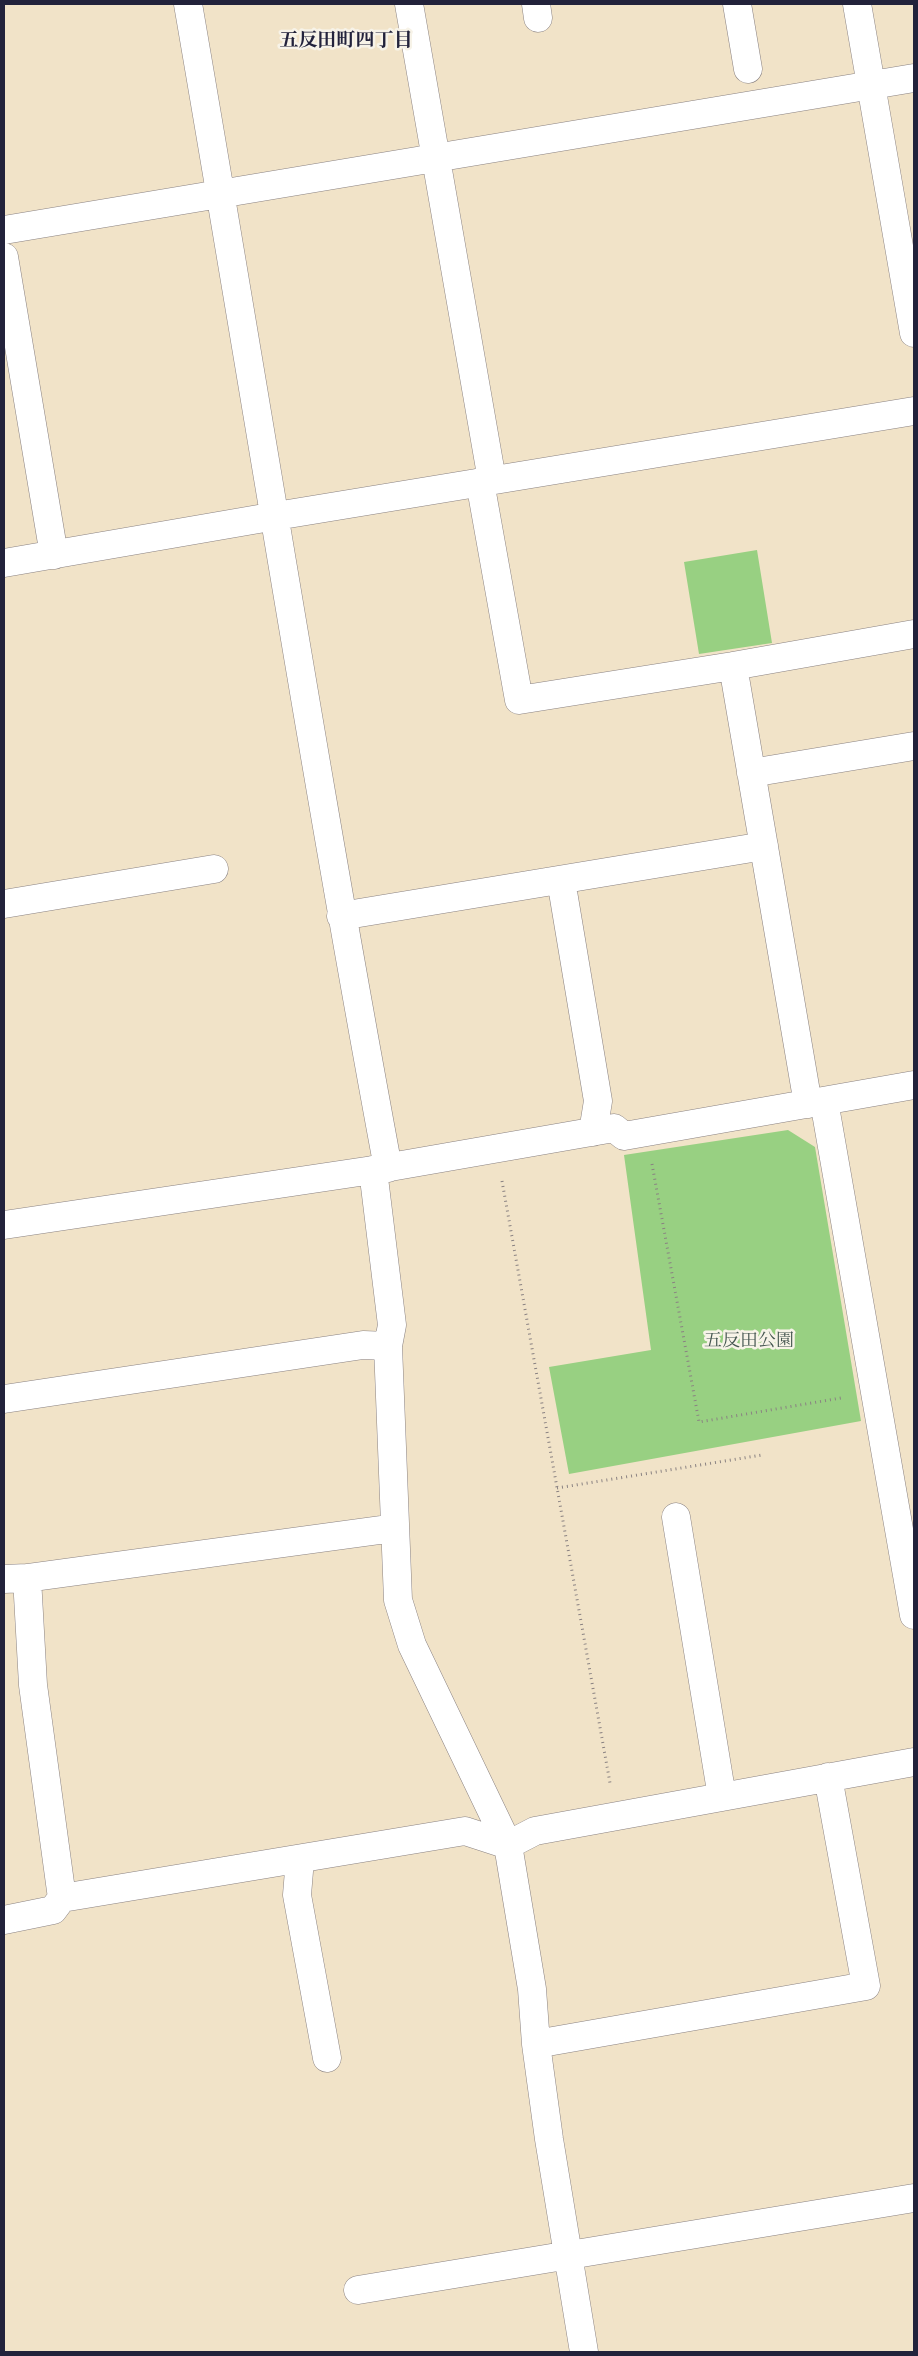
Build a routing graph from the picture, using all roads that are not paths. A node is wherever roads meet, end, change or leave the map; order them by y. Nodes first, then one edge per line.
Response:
1 (188, 4) edge
2 (409, 4) edge
3 (737, 4) edge
4 (857, 4) edge
5 (748, 69) dead end
6 (914, 78) edge
7 (871, 86) junction
8 (434, 158) junction
9 (220, 193) junction
10 (4, 230) edge
11 (4, 257) edge
12 (914, 333) edge
13 (914, 411) edge
14 (486, 481) junction
15 (276, 516) junction
16 (54, 554) junction
17 (4, 563) edge
18 (914, 634) edge
19 (733, 666) junction
20 (914, 746) edge
21 (752, 773) junction
22 (764, 846) junction
23 (214, 869) dead end
24 (561, 880) junction
25 (4, 904) edge
26 (341, 916) junction
27 (914, 1085) edge
28 (816, 1102) junction
29 (593, 1132) junction
30 (381, 1169) junction
31 (4, 1225) edge
32 (388, 1346) junction
33 (4, 1399) edge
34 (676, 1517) dead end
35 (395, 1528) junction
36 (15, 1578) edge
37 (914, 1614) edge
38 (914, 1762) edge
39 (828, 1777) junction
40 (722, 1798) junction
41 (508, 1845) junction
42 (300, 1859) junction
43 (62, 1898) junction
44 (4, 1920) edge
45 (536, 2044) junction
46 (327, 2058) dead end
47 (914, 2198) edge
48 (568, 2257) junction
49 (358, 2290) dead end
50 (584, 2352) edge

1 - 9 street
2 - 8 street
3 - 5 street
4 - 7 street
6 - 7 street
7 - 8 street
7 - 12 street
8 - 9 street
8 - 14 street
9 - 10 street
9 - 15 street
11 - 16 street
13 - 14 street
14 - 15 street
14 - 19 street
15 - 16 street
15 - 26 street
16 - 17 street
18 - 19 street
19 - 21 street
20 - 21 street
21 - 22 street
22 - 24 street
22 - 28 street
23 - 25 street
24 - 26 street
24 - 29 street
26 - 30 street
27 - 28 street
28 - 29 street
28 - 37 street
29 - 30 street
30 - 31 street
30 - 32 street
32 - 33 street
32 - 35 street
34 - 40 street
35 - 36 street
35 - 41 street
36 - 43 street
38 - 39 street
39 - 40 street
39 - 45 street
40 - 41 street
41 - 42 street
41 - 45 street
42 - 43 street
42 - 46 street
43 - 44 street
45 - 48 street
47 - 48 street
48 - 49 street
48 - 50 street

